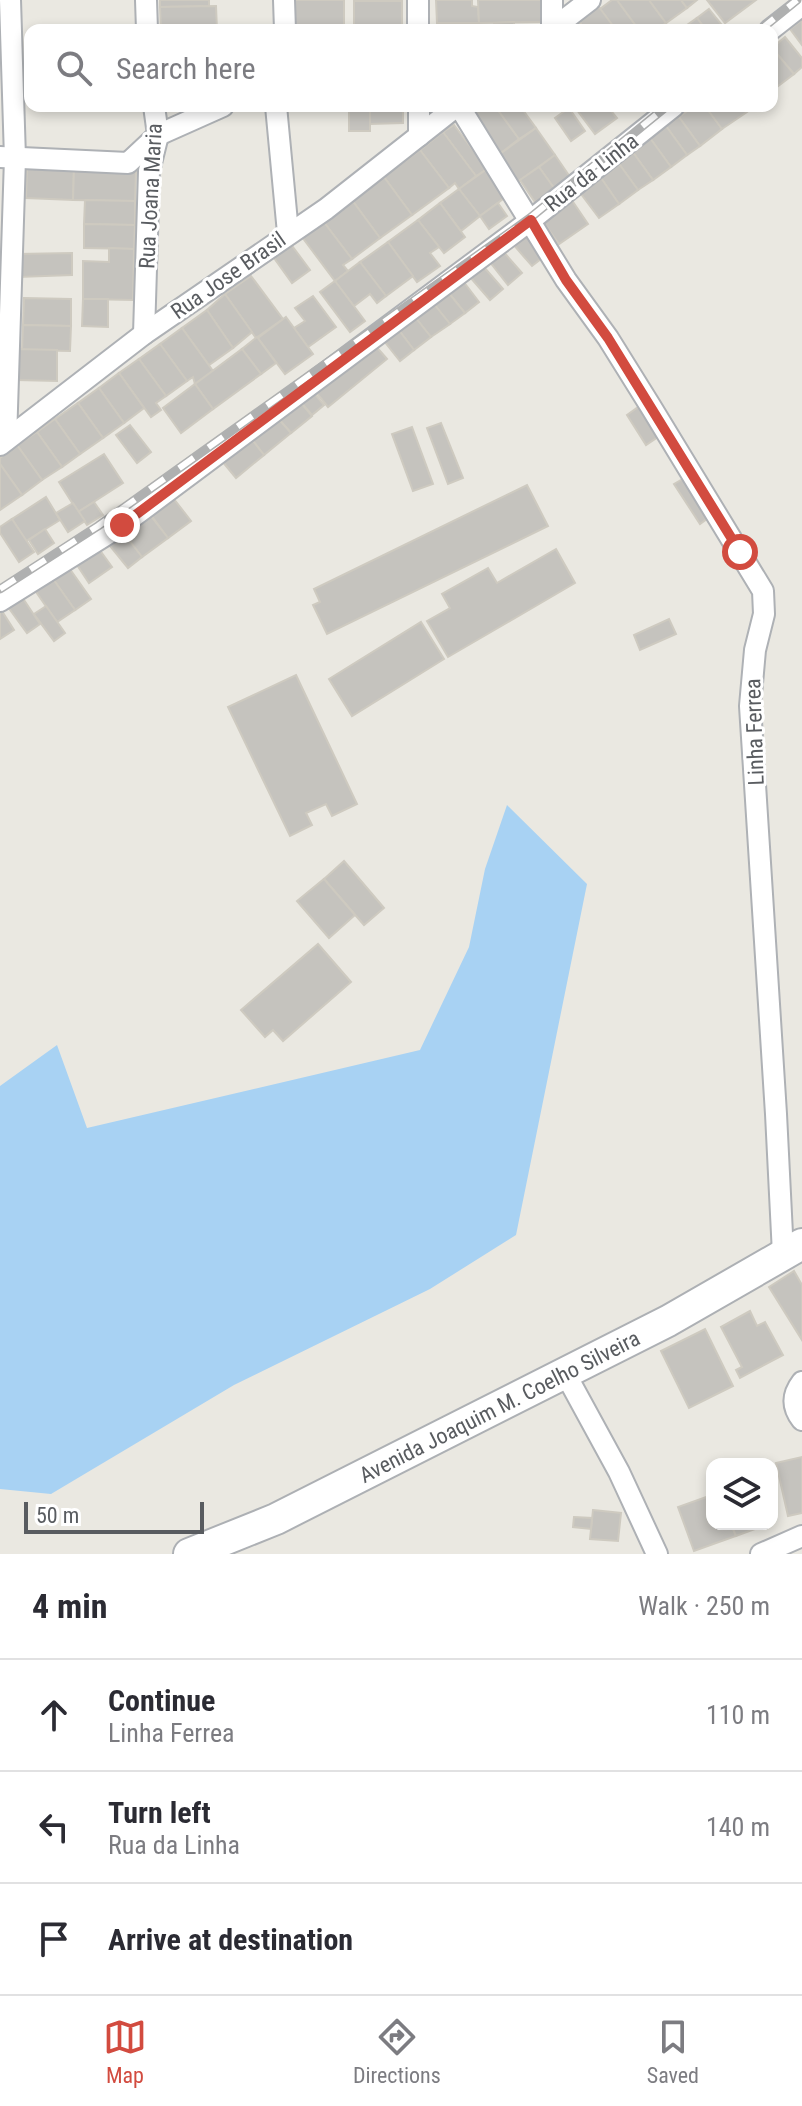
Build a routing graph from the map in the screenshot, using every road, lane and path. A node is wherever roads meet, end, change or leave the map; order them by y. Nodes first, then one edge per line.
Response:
1 (10, 0) edge
2 (146, 0) edge
3 (284, 0) edge
4 (418, 0) edge
5 (552, 0) edge
6 (590, 0) edge
7 (802, 5) edge
8 (147, 24) edge
9 (285, 24) edge
10 (418, 24) edge
11 (551, 24) edge
12 (559, 24) edge
13 (778, 24) edge
14 (155, 112) edge
15 (210, 112) edge
16 (277, 112) edge
17 (419, 112) edge
18 (450, 112) edge
19 (462, 112) edge
20 (666, 112) edge
21 (158, 135) junction
22 (419, 136) junction
23 (8, 158) edge
24 (531, 220) junction
25 (288, 233) junction
26 (144, 334) junction
27 (3, 443) edge
28 (0, 601) edge
29 (792, 1249) edge
30 (565, 1373) junction
31 (802, 1382) edge
32 (802, 1420) edge
33 (802, 1536) edge
34 (189, 1554) edge
35 (657, 1554) edge
36 (761, 1554) edge

1 - 23 street
2 - 8 street
3 - 9 street
4 - 10 street
5 - 11 street
6 - 12 street
7 - 13 street
14 - 21 street, Rua Joana Maria
15 - 21 street
16 - 25 street
17 - 22 street
18 - 22 street, Rua Jose Brasil
19 - 24 street, Linha Ferrea
20 - 24 street, Rua da Linha
21 - 23 street
21 - 26 street, Rua Joana Maria
22 - 25 street, Rua Jose Brasil
23 - 27 street
24 - 28 street, Rua da Linha
24 - 29 street, Linha Ferrea
25 - 26 street, Rua Jose Brasil
26 - 27 street, Rua Jose Brasil
29 - 30 main road, Avenida Joaquim M. Coelho Silveira
30 - 34 main road, Avenida Joaquim M. Coelho Silveira
30 - 35 street
31 - 32 street
33 - 36 street

